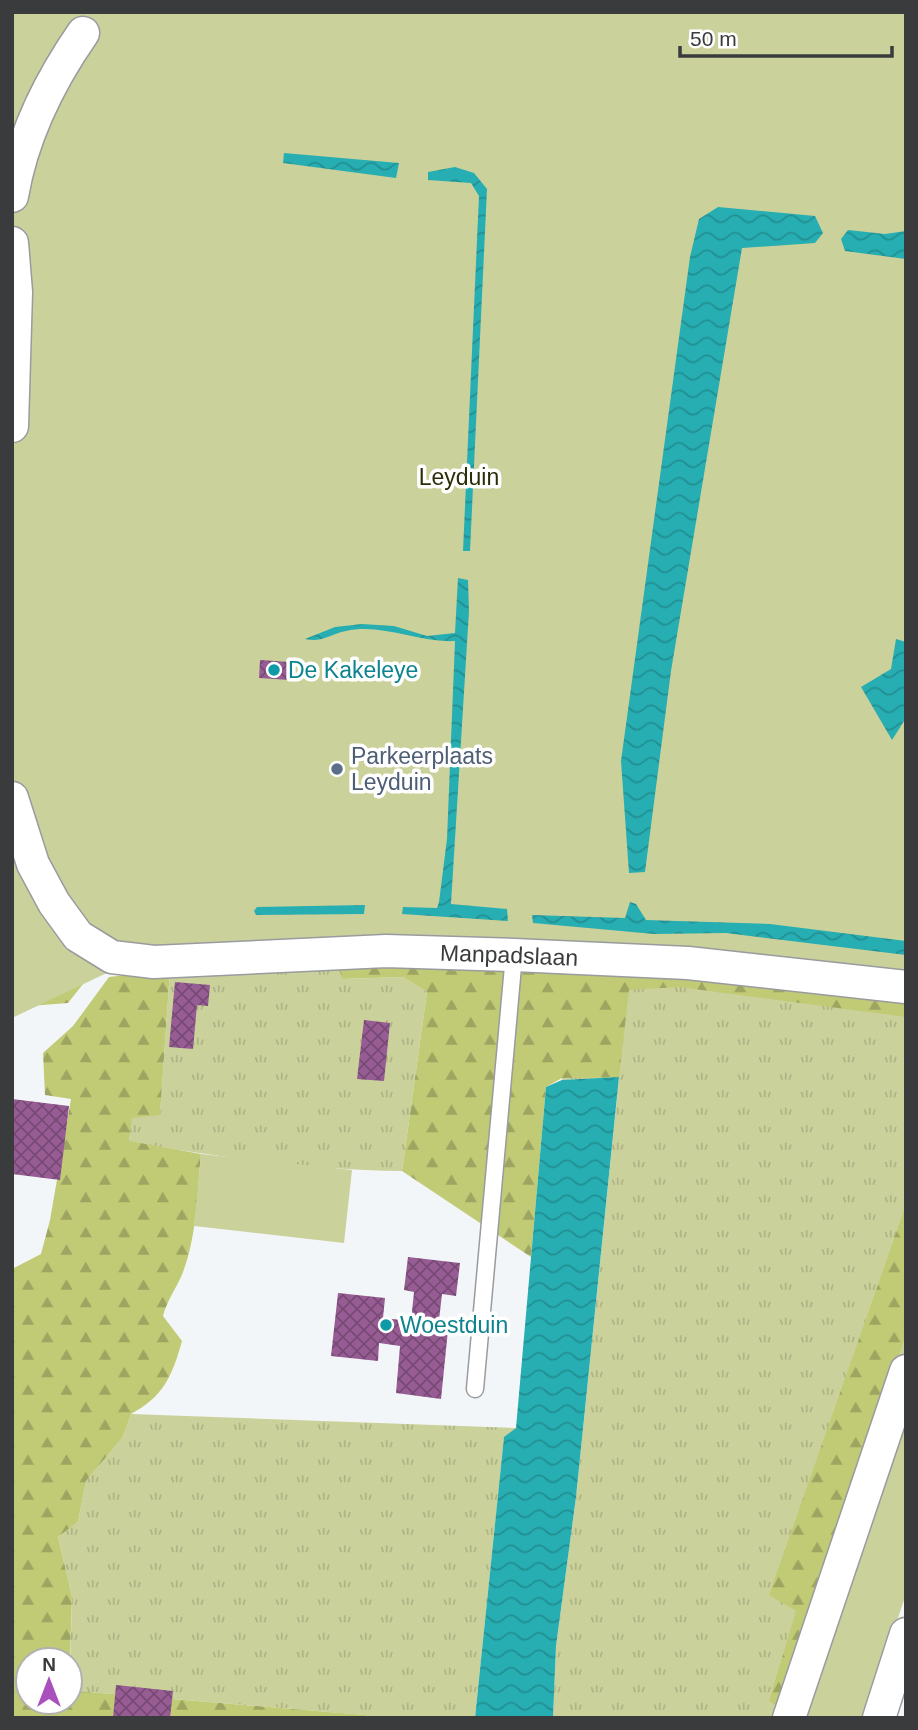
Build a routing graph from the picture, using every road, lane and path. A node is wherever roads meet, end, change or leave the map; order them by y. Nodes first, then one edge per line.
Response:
1 (83, 33) dead end
2 (12, 196) edge
3 (12, 243) edge
4 (12, 426) edge
5 (12, 798) edge
6 (514, 955) junction
7 (906, 987) edge
8 (906, 1371) edge
9 (475, 1389) dead end
10 (906, 1634) edge
11 (789, 1718) edge
12 (879, 1718) edge

1 - 2 street
3 - 4 street
5 - 6 street, Manpadslaan
6 - 7 street, Manpadslaan
6 - 9 lane
8 - 11 street
10 - 12 street

